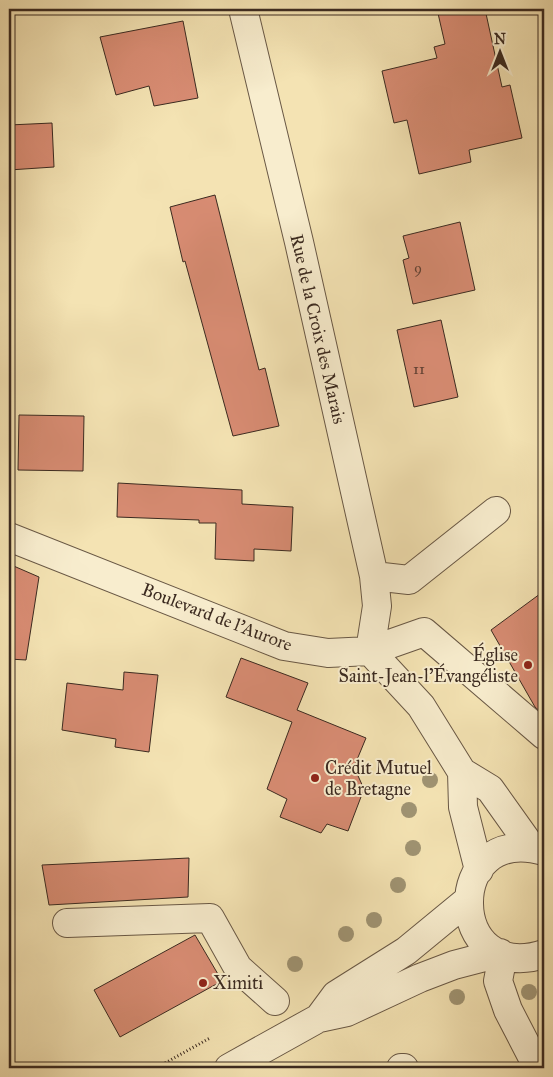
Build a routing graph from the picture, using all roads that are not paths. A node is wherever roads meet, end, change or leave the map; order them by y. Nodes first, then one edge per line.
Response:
1 (243, 9) edge
2 (496, 510) dead end
3 (9, 537) edge
4 (374, 576) junction
5 (370, 650) junction
6 (544, 735) edge
7 (462, 772) junction
8 (538, 849) edge
9 (479, 870) junction
10 (468, 900) junction
11 (67, 923) dead end
12 (502, 954) junction
13 (540, 960) edge
14 (275, 1001) dead end
15 (319, 1018) junction
16 (229, 1068) edge
17 (538, 1068) edge

1 - 4 street, Rue de la Croix des Marais
2 - 4 street
3 - 5 street, Boulevard de l'Aurore
4 - 5 street, Rue de la Croix des Marais
5 - 6 street, Boulevard de l'Aurore
5 - 7 street
7 - 8 street
7 - 9 street
8 - 9 street
9 - 10 street
10 - 12 street
10 - 15 street
11 - 14 street
12 - 13 street
12 - 15 street
12 - 17 street
15 - 16 street

